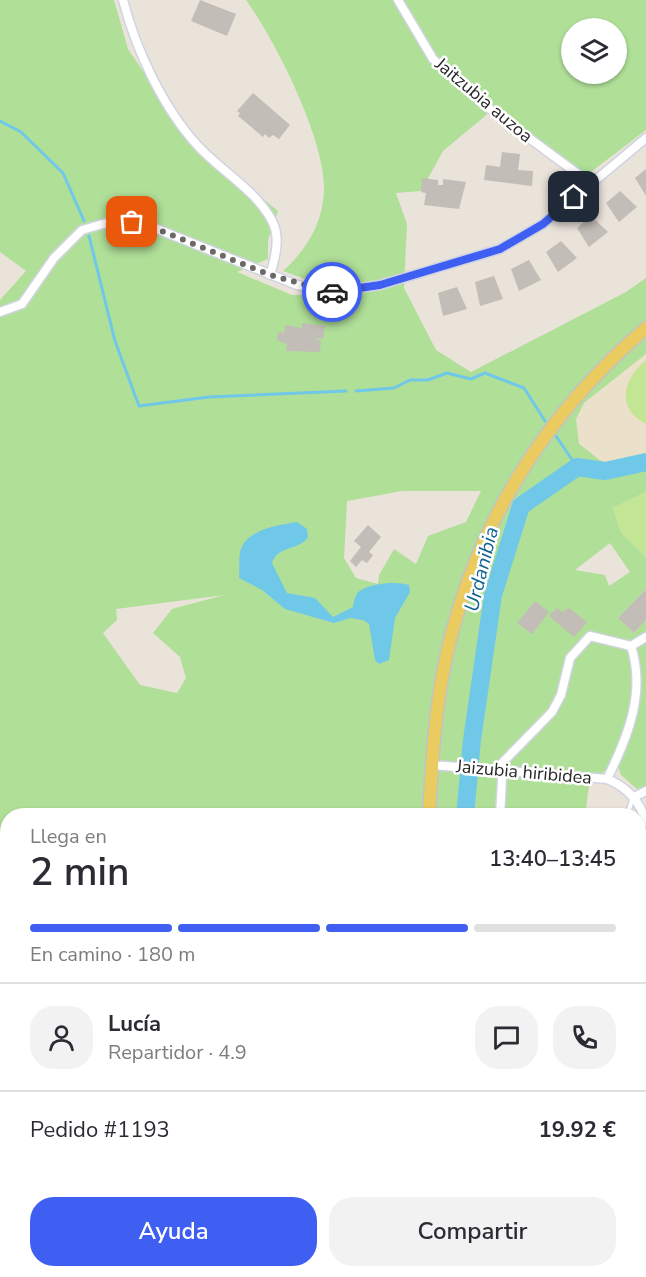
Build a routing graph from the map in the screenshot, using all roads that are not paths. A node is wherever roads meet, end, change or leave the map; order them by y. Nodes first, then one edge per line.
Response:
1 (123, 0) edge
2 (398, 0) edge
3 (646, 138) edge
4 (590, 183) junction
5 (270, 275) junction
6 (0, 312) edge
7 (646, 328) edge
8 (646, 637) edge
9 (631, 646) junction
10 (432, 765) junction
11 (502, 770) junction
12 (608, 779) junction
13 (646, 792) edge
14 (634, 797) junction
15 (429, 808) edge
16 (500, 808) edge
17 (630, 808) edge
18 (639, 808) edge

1 - 5 street
2 - 4 street, Jaitzubia auzoa
3 - 4 street
4 - 5 street
5 - 6 street
7 - 10 main road
8 - 9 street
9 - 11 street
9 - 12 street
10 - 11 street, Jaizubia hiribidea
10 - 15 main road, Jaizubia hiribidea
11 - 12 street, Jaizubia hiribidea
11 - 16 street
12 - 14 street, Jaizubia hiribidea
13 - 14 street
14 - 17 lane
14 - 18 street, Jaizubia hiribidea

